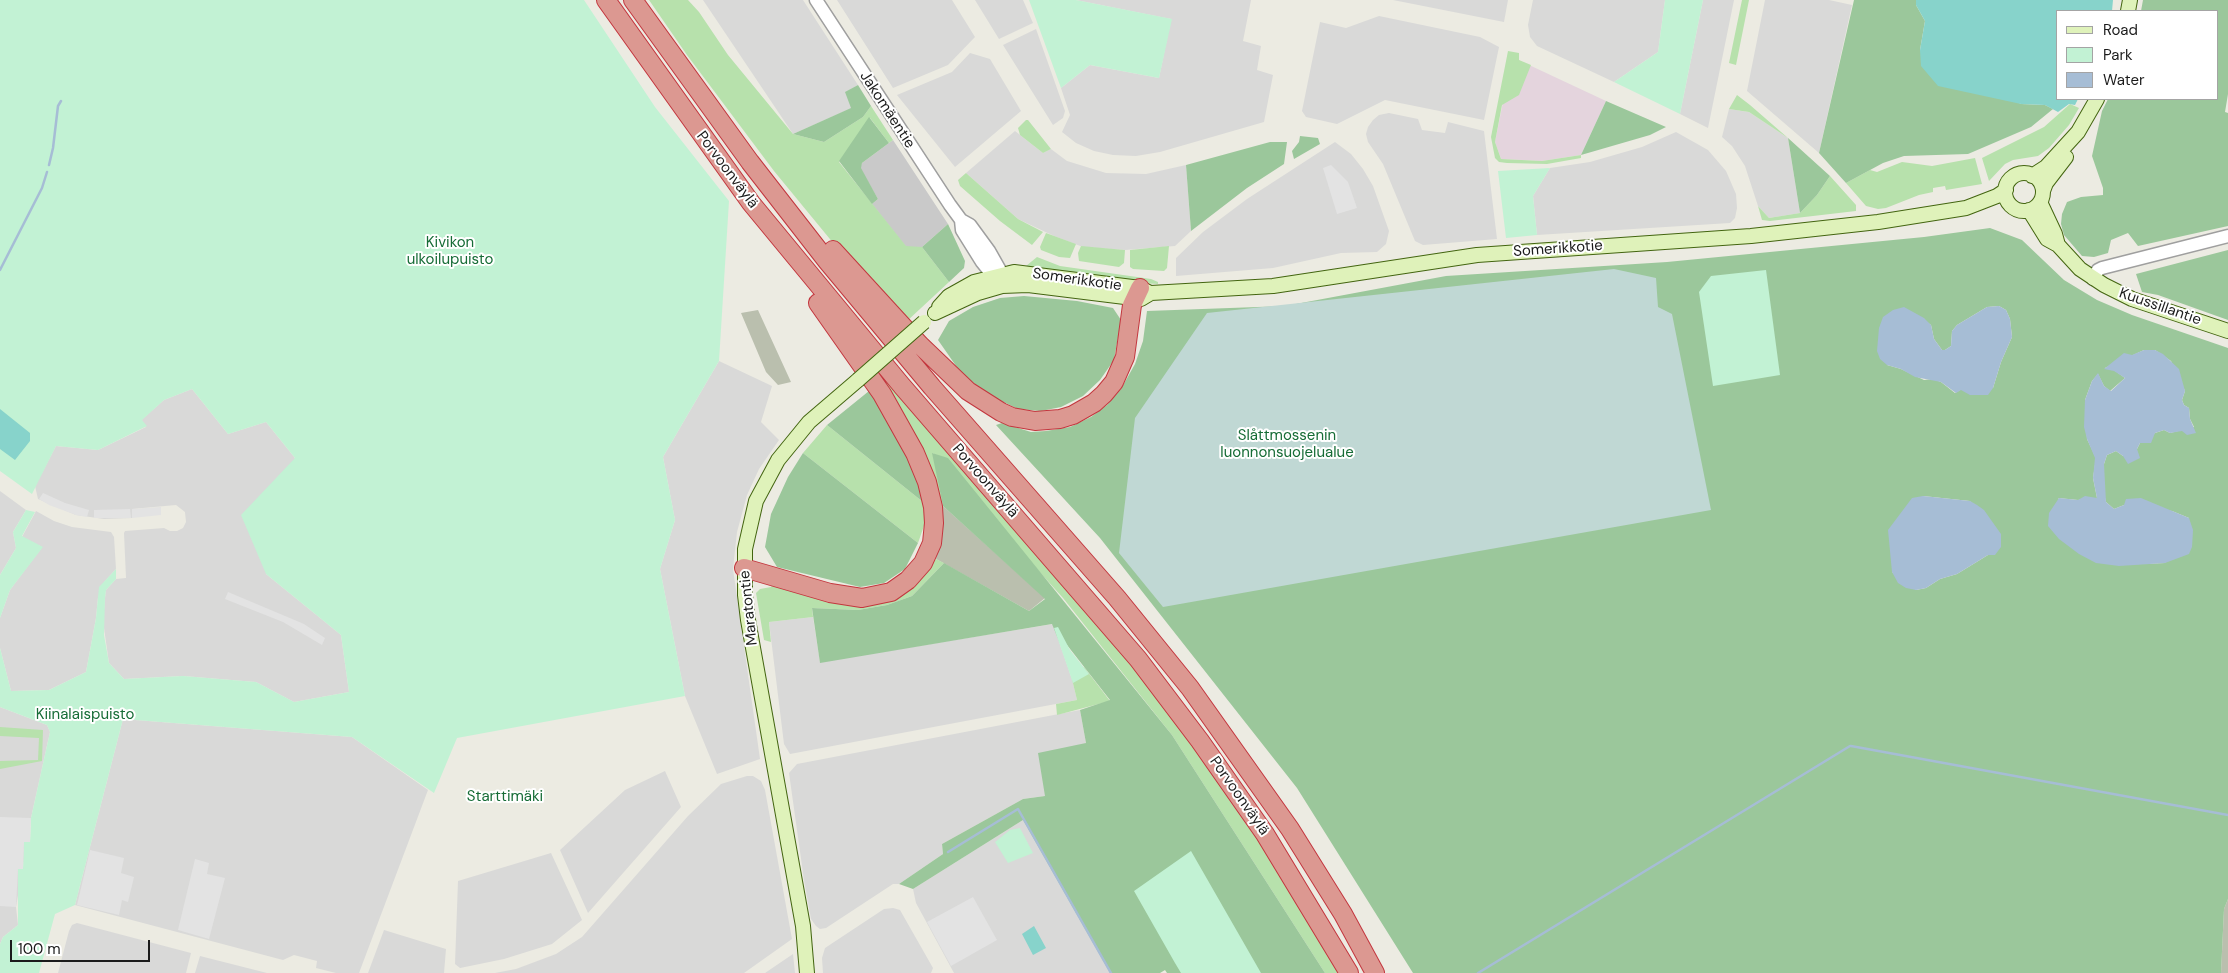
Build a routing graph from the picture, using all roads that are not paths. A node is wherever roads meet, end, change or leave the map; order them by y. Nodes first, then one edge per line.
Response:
1 (606, 0) edge
2 (634, 0) edge
3 (816, 0) edge
4 (2096, 100) edge
5 (2078, 132) junction
6 (750, 162) junction
7 (2032, 176) junction
8 (2006, 190) junction
9 (2037, 201) junction
10 (751, 204) junction
11 (2011, 205) junction
12 (1966, 208) junction
13 (961, 220) junction
14 (2228, 236) edge
15 (979, 258) junction
16 (999, 279) junction
17 (2093, 279) junction
18 (974, 282) junction
19 (1142, 294) junction
20 (935, 313) junction
21 (2228, 331) edge
22 (744, 568) junction
23 (807, 973) edge
24 (1349, 973) edge
25 (1376, 973) edge

1 - 10 highway, Porvoonväylä
2 - 6 highway, Porvoonväylä
3 - 13 street, Jakomäentie
4 - 5 main road
5 - 7 main road
5 - 9 main road
6 - 19 highway
6 - 25 highway, Porvoonväylä
7 - 8 main road
7 - 9 main road
8 - 11 main road
8 - 12 main road, Somerikkotie
9 - 11 main road
9 - 17 main road
10 - 22 highway
10 - 24 highway, Porvoonväylä
11 - 12 main road, Somerikkotie
12 - 19 main road, Somerikkotie
13 - 15 street, Jakomäentie
13 - 16 street, Jakomäentie
14 - 17 street
15 - 16 street, Jakomäentie
15 - 18 street
16 - 18 main road, Maratontie
16 - 19 main road, Somerikkotie
16 - 20 main road, Maratontie
17 - 21 main road, Kuussillantie
18 - 20 main road, Maratontie
20 - 22 main road, Maratontie, bridge
22 - 23 main road, Maratontie

